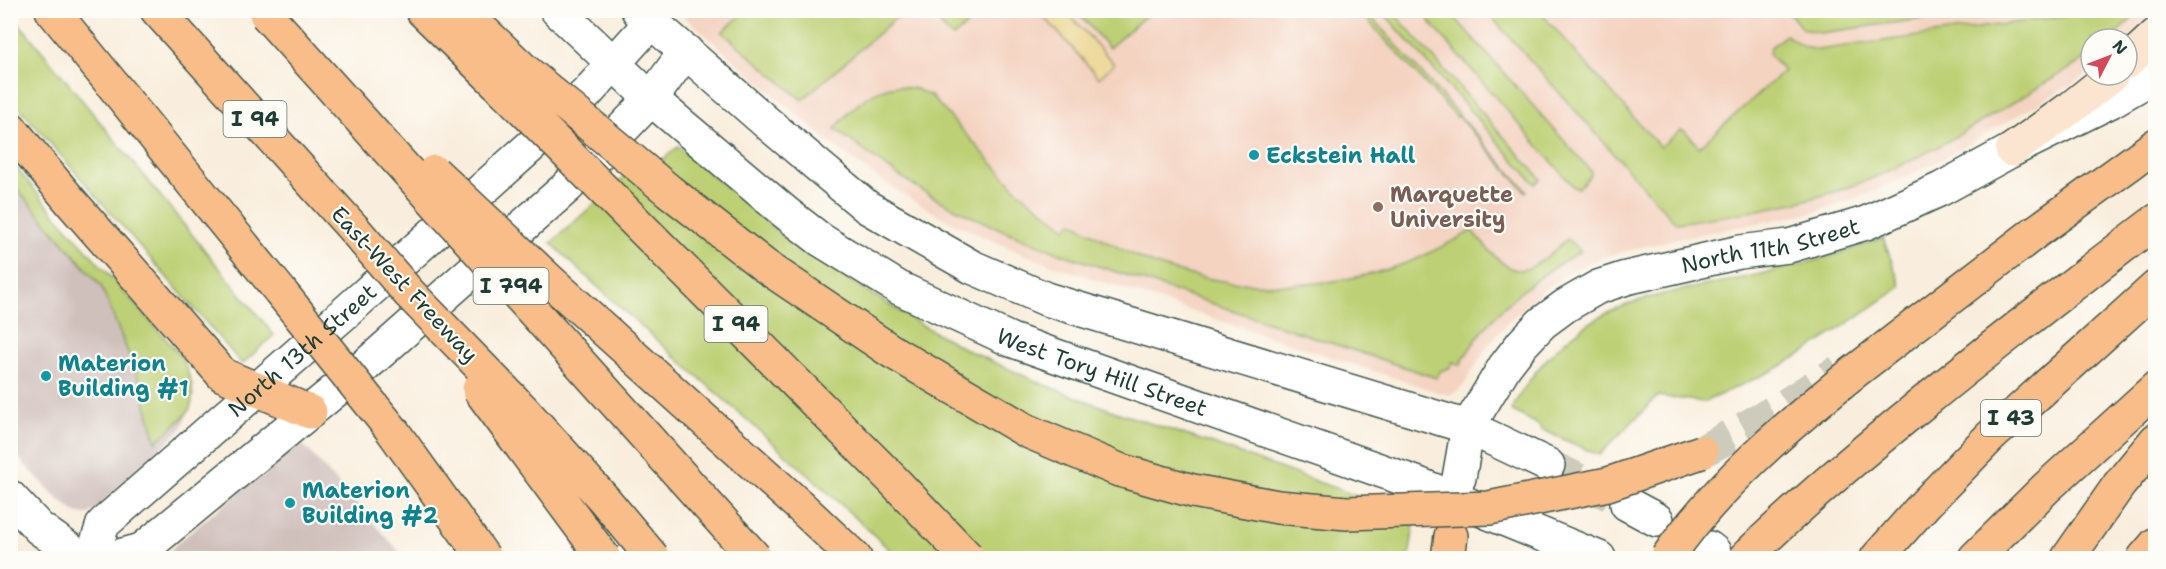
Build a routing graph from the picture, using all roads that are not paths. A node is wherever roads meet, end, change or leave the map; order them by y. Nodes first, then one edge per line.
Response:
1 (52, 10) edge
2 (157, 10) edge
3 (422, 10) edge
4 (461, 10) edge
5 (557, 10) edge
6 (265, 12) edge
7 (644, 16) edge
8 (2156, 34) edge
9 (2139, 50) edge
10 (686, 51) junction
11 (614, 64) junction
12 (2156, 75) edge
13 (514, 80) junction
14 (2097, 87) edge
15 (651, 99) junction
16 (10, 128) edge
17 (2156, 144) edge
18 (2012, 150) junction
19 (2156, 221) edge
20 (2156, 287) edge
21 (409, 293) junction
22 (2156, 388) edge
23 (257, 390) junction
24 (310, 412) junction
25 (1468, 427) junction
26 (2156, 440) edge
27 (1701, 453) tunnel mouth
28 (1548, 465) tunnel mouth
29 (1459, 478) dead end
30 (10, 497) edge
31 (1628, 504) tunnel mouth
32 (1657, 520) dead end
33 (2156, 544) edge
34 (1723, 553) edge
35 (81, 558) edge
36 (92, 558) edge
37 (112, 558) edge
38 (484, 558) edge
39 (604, 558) edge
40 (654, 558) edge
41 (755, 558) edge
42 (855, 558) edge
43 (968, 558) edge
44 (1599, 558) edge
45 (1667, 558) edge
46 (1876, 558) edge
47 (1975, 558) edge
48 (2068, 558) edge
49 (2144, 558) edge

1 - 38 highway, bridge
2 - 21 highway, East-West Freeway / I 94, bridge
3 - 13 highway, I 94
4 - 13 highway
5 - 11 street, West Tory Hill Street
6 - 41 highway, I 794, bridge
6 - 42 highway, bridge
7 - 10 street
7 - 11 street, North 13th Street
8 - 9 main road
10 - 15 street
10 - 25 street
11 - 15 street, West Tory Hill Street
11 - 23 street, North 13th Street
12 - 18 street, North 11th Street
13 - 27 highway, bridge
13 - 43 highway, I 94, bridge
14 - 18 main road
15 - 24 street
15 - 44 street, West Tory Hill Street
16 - 23 highway
17 - 45 highway, bridge
18 - 25 street, North 11th Street
19 - 34 highway
20 - 46 highway, I 43
21 - 39 highway, I 94, bridge
21 - 40 highway, East-West Freeway, bridge
22 - 47 highway
23 - 24 highway
23 - 36 street, North 13th Street
24 - 37 street
25 - 28 street
25 - 29 street, North 11th Street
26 - 48 highway
30 - 35 street
31 - 32 street
33 - 49 highway

